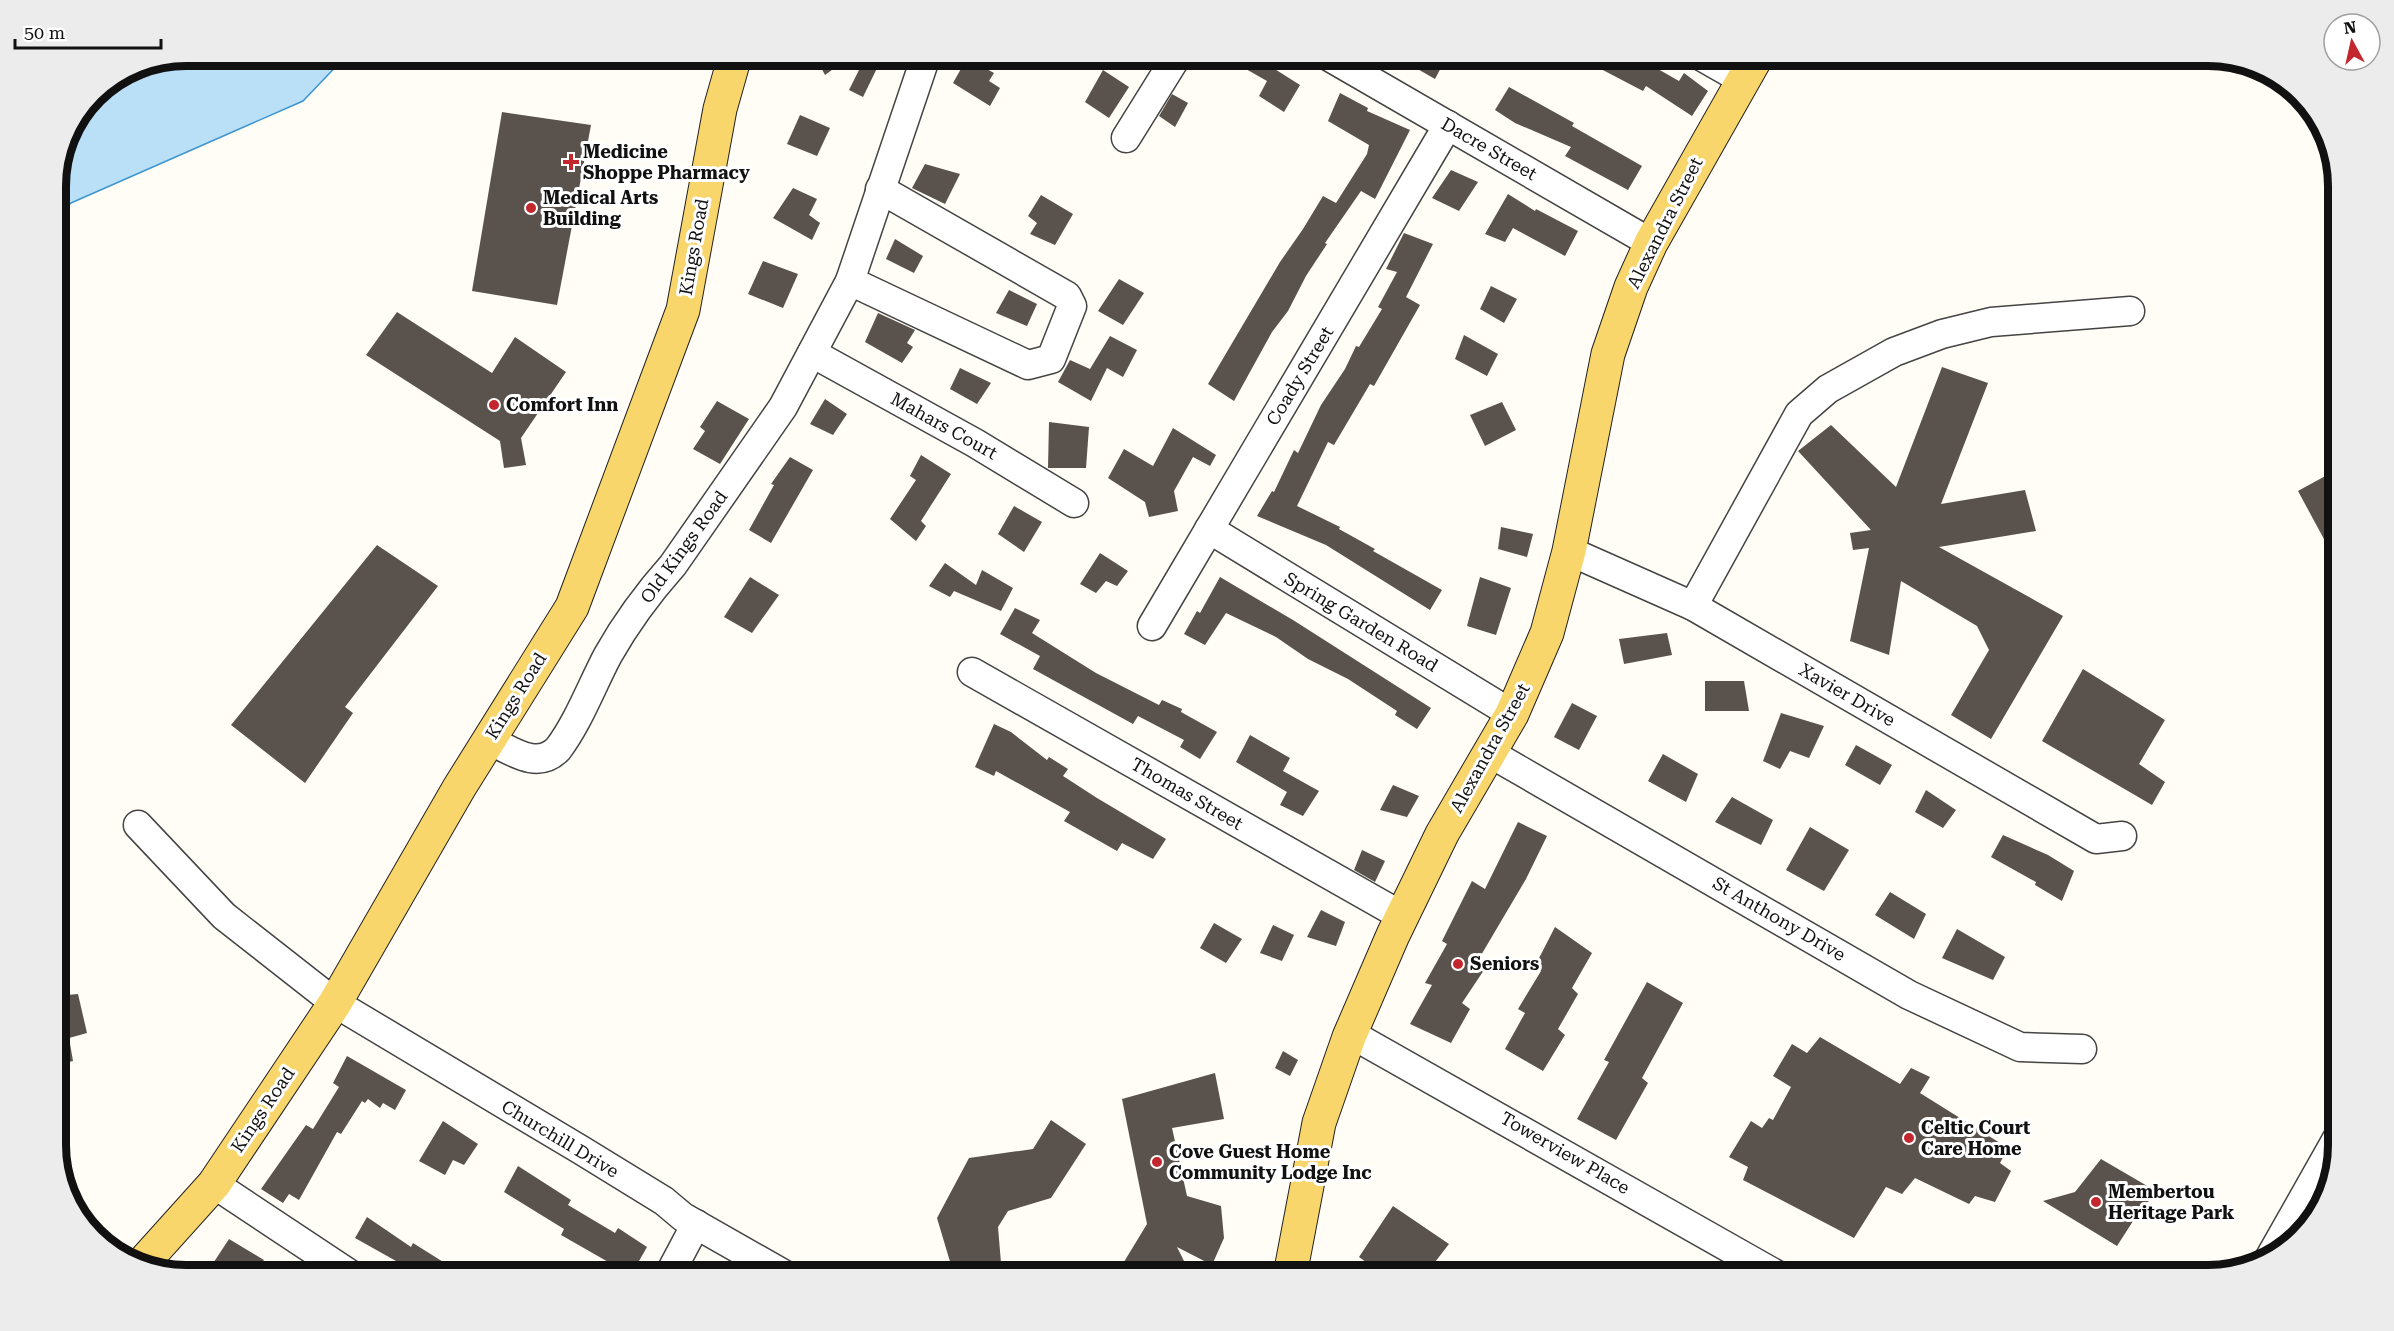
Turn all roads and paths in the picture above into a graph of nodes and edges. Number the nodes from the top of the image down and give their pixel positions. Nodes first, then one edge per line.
1 (732, 66) edge
2 (923, 66) edge
3 (1172, 66) edge
4 (1345, 66) edge
5 (1750, 68) edge
6 (1448, 125) junction
7 (1126, 138) dead end
8 (880, 189) junction
9 (1651, 243) junction
10 (850, 281) junction
11 (2130, 311) dead end
12 (812, 353) junction
13 (1074, 503) dead end
14 (1209, 529) junction
15 (1569, 551) junction
16 (1694, 606) junction
17 (1152, 626) dead end
18 (972, 672) dead end
19 (1512, 714) junction
20 (489, 740) junction
21 (1488, 752) junction
22 (138, 825) dead end
23 (2122, 836) dead end
24 (1402, 916) junction
25 (335, 1003) junction
26 (1351, 1034) junction
27 (2082, 1049) dead end
28 (2327, 1156) edge
29 (214, 1184) junction
30 (696, 1224) junction
31 (2279, 1242) edge
32 (147, 1259) edge
33 (336, 1265) edge
34 (674, 1265) edge
35 (768, 1265) edge
36 (1292, 1265) edge
37 (1759, 1265) edge

1 - 20 main road, Kings Road
2 - 8 street, Old Kings Road
3 - 7 street
4 - 6 street, Dacre Street
5 - 9 main road, Alexandra Street
6 - 9 street, Dacre Street
6 - 14 street, Coady Street
8 - 10 street, Old Kings Road
8 - 10 street
9 - 15 main road, Alexandra Street
10 - 12 street, Old Kings Road
11 - 16 street
12 - 13 street, Mahars Court
12 - 20 street, Old Kings Road
14 - 17 street, Coady Street
14 - 19 street, Spring Garden Road
15 - 16 street, Xavier Drive
15 - 19 main road, Alexandra Street
16 - 23 street, Xavier Drive
18 - 24 street, Thomas Street
19 - 21 main road, Alexandra Street
20 - 25 main road, Kings Road
21 - 24 main road, Alexandra Street
21 - 27 street, St Anthony Drive
22 - 25 street, Churchill Drive
24 - 26 main road, Alexandra Street
25 - 29 main road, Kings Road
25 - 30 street, Churchill Drive
26 - 36 main road, Alexandra Street
26 - 37 street, Towerview Place
28 - 31 street
29 - 32 main road, Kings Road
29 - 33 street
30 - 34 street
30 - 35 street, Churchill Drive

